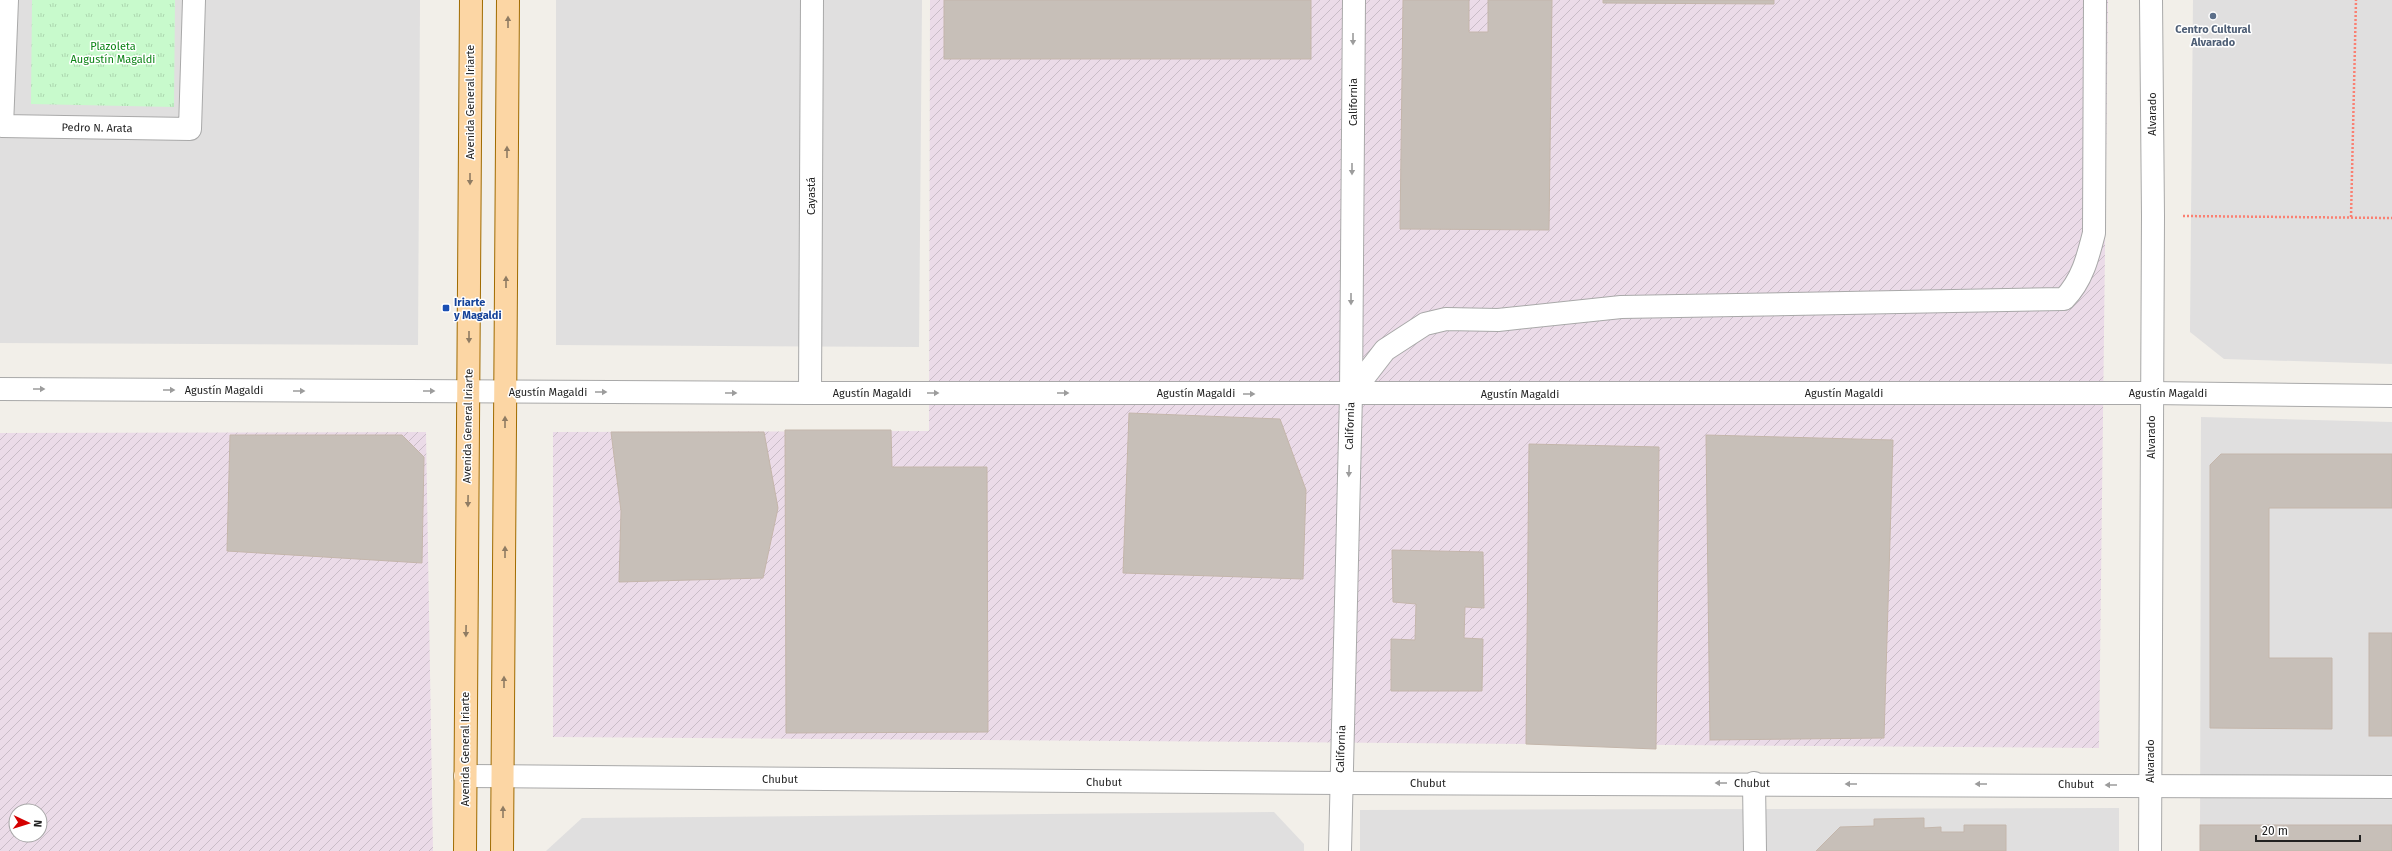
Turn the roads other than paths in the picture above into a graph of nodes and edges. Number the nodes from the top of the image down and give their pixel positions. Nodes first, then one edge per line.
1 (7, 0) edge
2 (194, 0) edge
3 (471, 0) edge
4 (508, 0) edge
5 (812, 0) edge
6 (1354, 0) edge
7 (2095, 0) edge
8 (2151, 0) edge
9 (0, 389) edge
10 (506, 391) junction
11 (469, 392) junction
12 (810, 393) junction
13 (2151, 393) junction
14 (1351, 394) junction
15 (2392, 396) edge
16 (465, 776) junction
17 (503, 777) junction
18 (1340, 783) junction
19 (1754, 783) junction
20 (2150, 785) junction
21 (2392, 787) edge
22 (465, 851) edge
23 (502, 851) edge
24 (1340, 851) edge
25 (1755, 851) edge
26 (2150, 851) edge

1 - 2 street, Pedro N. Arata
3 -> 11 main road, Avenida General Iriarte
10 -> 4 main road
5 - 12 street, Cayastá
6 -> 14 street, California
7 - 14 street
8 - 13 street, Alvarado
9 -> 11 street, Agustín Magaldi
10 - 11 street, Agustín Magaldi
10 -> 12 street, Agustín Magaldi
17 -> 10 main road
11 -> 16 main road, Avenida General Iriarte
12 -> 14 street, Agustín Magaldi
13 - 14 street, Agustín Magaldi
13 - 15 street, Agustín Magaldi
13 - 20 street, Alvarado
14 -> 18 street, California
16 - 17 street, Chubut
16 - 22 main road, Avenida General Iriarte
17 - 18 street, Chubut
23 -> 17 main road
19 -> 18 street, Chubut
18 - 24 street, California
20 -> 19 street, Chubut
19 - 25 street
20 - 21 street, Chubut
20 - 26 street, Alvarado

